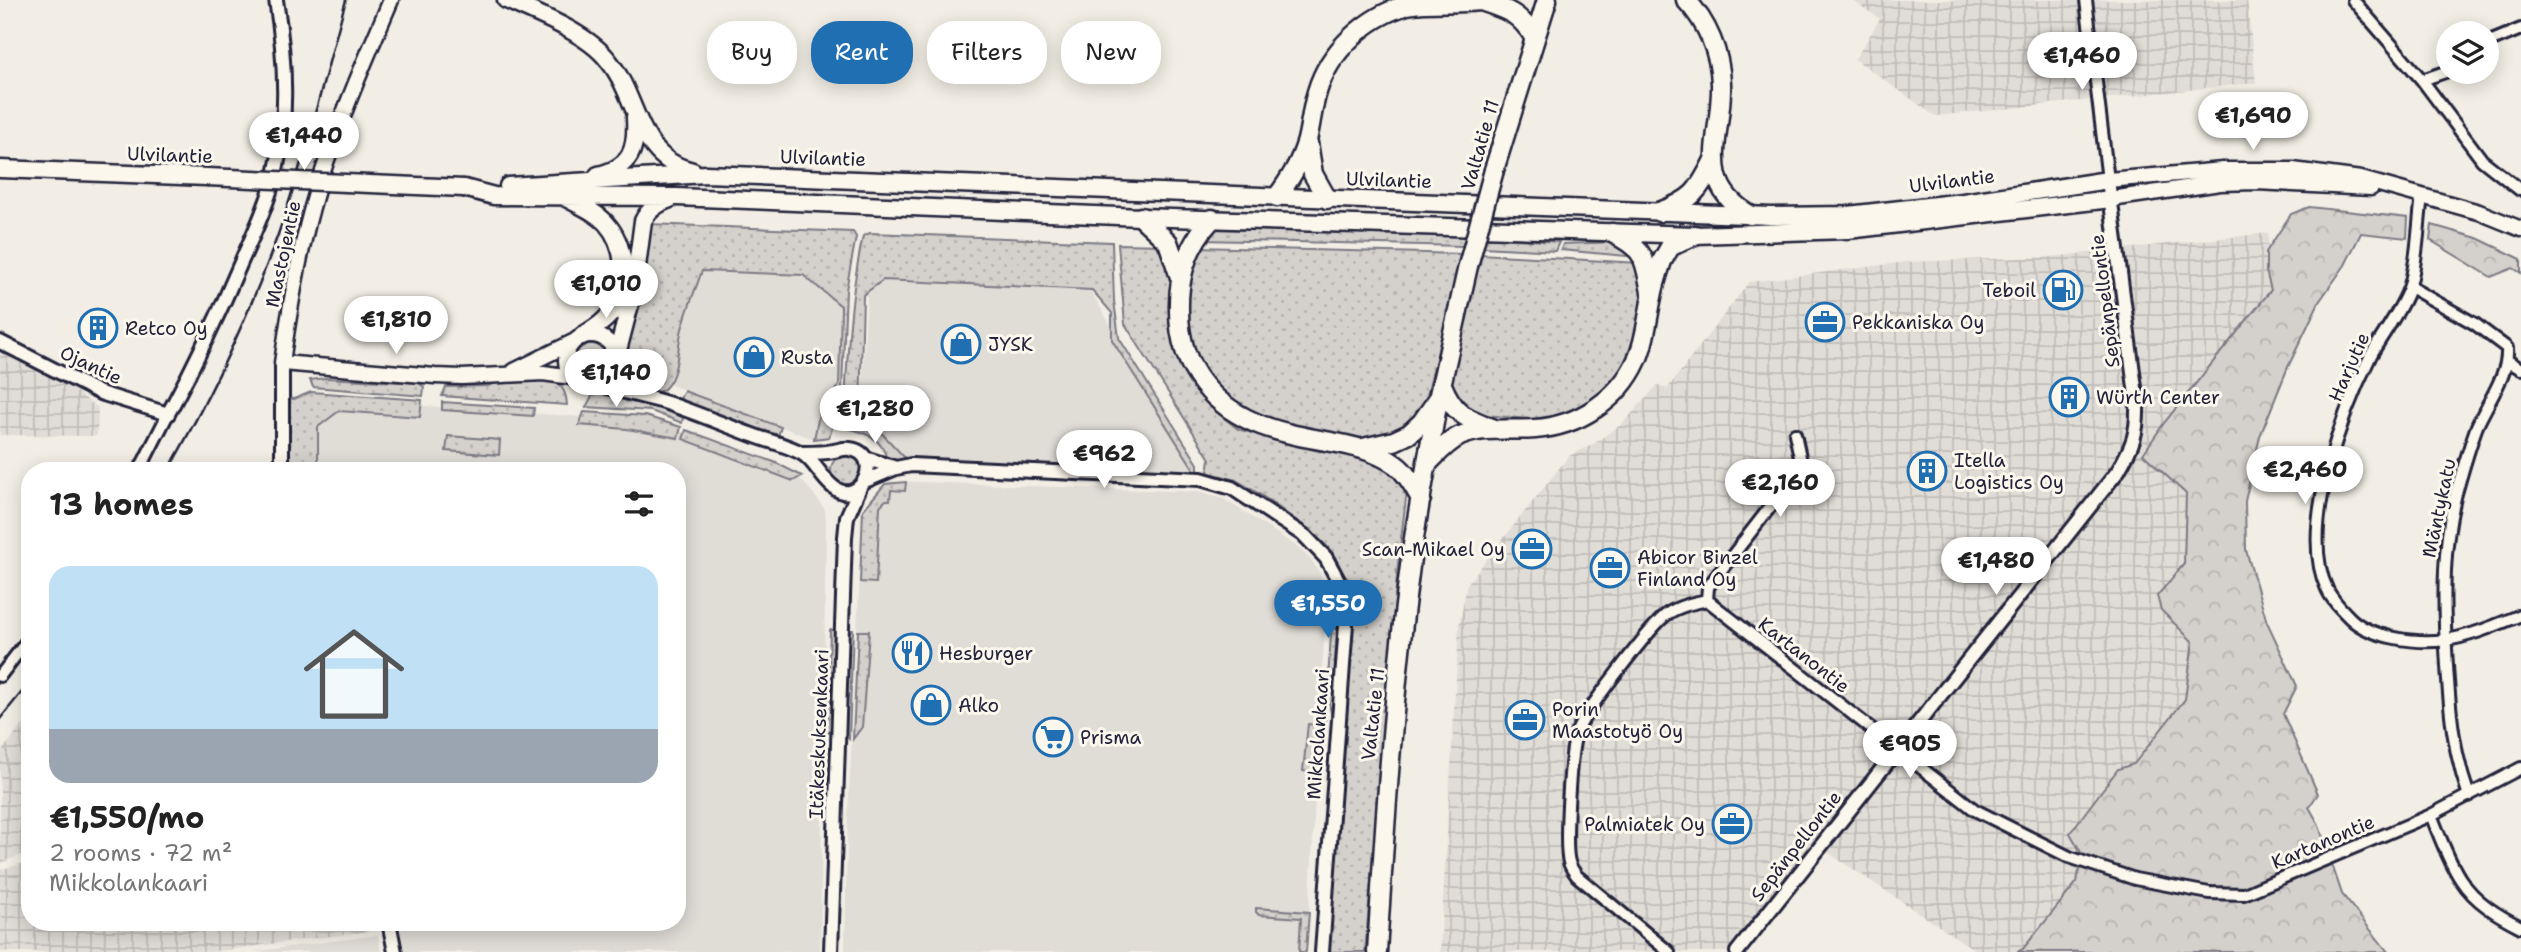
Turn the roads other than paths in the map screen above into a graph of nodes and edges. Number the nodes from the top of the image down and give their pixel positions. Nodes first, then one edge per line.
1 (276, 0) edge
2 (391, 0) edge
3 (506, 0) edge
4 (1547, 0) edge
5 (1686, 0) edge
6 (2086, 0) edge
7 (2353, 0) edge
8 (1484, 1) edge
9 (2521, 29) edge
10 (1534, 37) junction
11 (2499, 38) edge
12 (2436, 75) edge
13 (2422, 80) junction
14 (634, 111) junction
15 (1307, 140) junction
16 (1714, 160) junction
17 (0, 169) edge
18 (706, 174) junction
19 (2108, 180) junction
20 (566, 189) junction
21 (2394, 189) junction
22 (2520, 190) edge
23 (2422, 196) junction
24 (677, 197) junction
25 (1277, 197) junction
26 (1328, 199) junction
27 (2111, 199) junction
28 (1659, 212) junction
29 (1750, 215) junction
30 (1141, 217) junction
31 (1212, 219) junction
32 (2521, 229) edge
33 (1612, 233) junction
34 (1695, 235) junction
35 (1181, 280) junction
36 (2410, 287) junction
37 (1652, 296) junction
38 (578, 339) junction
39 (0, 342) edge
40 (2508, 360) junction
41 (616, 361) junction
42 (282, 363) junction
43 (2521, 369) edge
44 (510, 373) junction
45 (572, 377) junction
46 (600, 384) junction
47 (1440, 392) junction
48 (643, 396) junction
49 (168, 414) junction
50 (1495, 429) junction
51 (1795, 434) dead end
52 (1363, 448) junction
53 (835, 451) junction
54 (802, 453) junction
55 (865, 458) junction
56 (144, 462) edge
57 (282, 462) edge
58 (1427, 464) junction
59 (896, 468) junction
60 (863, 484) junction
61 (830, 485) junction
62 (1421, 499) junction
63 (847, 517) junction
64 (1707, 600) junction
65 (2521, 615) edge
66 (2445, 640) junction
67 (21, 649) edge
68 (0, 676) edge
69 (1896, 750) junction
70 (2521, 768) edge
71 (2469, 796) junction
72 (2431, 815) junction
73 (2521, 928) edge
74 (391, 931) edge
75 (395, 952) edge
76 (831, 952) edge
77 (1322, 952) edge
78 (1377, 952) edge
79 (1669, 952) edge
80 (1737, 952) edge

1 - 49 street
2 - 42 main road, Mastojentie
3 - 14 main road
4 - 10 highway, Valtatie 11
5 - 16 highway
6 - 19 street
7 - 13 street
8 - 10 highway
8 - 15 highway
9 - 11 street
10 - 47 highway, Valtatie 11, bridge
12 - 13 street
13 - 22 street
14 - 18 main road
14 - 20 main road
15 - 25 highway
15 - 26 highway
16 - 28 highway
16 - 29 highway
17 - 20 main road, Ulvilantie, bridge
18 - 20 main road, Ulvilantie
18 - 25 main road, Ulvilantie
19 - 21 main road, Ulvilantie
19 - 27 street, Sepänpellontie
19 - 29 main road, Ulvilantie
20 - 24 main road, Ulvilantie
20 - 38 main road
21 - 23 main road, Ulvilantie
21 - 27 main road, Ulvilantie
23 - 32 main road, Ulvilantie
23 - 36 street, Harjutie
24 - 30 main road, Ulvilantie
24 - 41 main road
25 - 26 main road, Ulvilantie
26 - 28 main road, Ulvilantie
27 - 34 main road, Ulvilantie
27 - 69 street, Sepänpellontie
28 - 29 main road, Ulvilantie
30 - 31 main road, Ulvilantie
30 - 35 highway
31 - 33 main road, Ulvilantie
31 - 35 highway
33 - 34 main road, Ulvilantie
33 - 37 highway
34 - 37 highway
35 - 52 highway
36 - 40 street
36 - 66 street, Harjutie
37 - 50 highway
38 - 41 main road
38 - 44 main road
38 - 45 main road
39 - 49 street, Ojantie
40 - 43 street
40 - 66 street, Mäntykatu
41 - 46 main road
41 - 48 street, Itäkeskuksenkaari
42 - 44 main road
42 - 57 street
44 - 45 main road
45 - 46 main road
46 - 48 street, Itäkeskuksenkaari
47 - 50 highway
47 - 52 highway
47 - 58 highway, Valtatie 11
48 - 54 street, Itäkeskuksenkaari
49 - 56 street
50 - 58 highway
51 - 64 street
52 - 62 highway
53 - 54 street, Itäkeskuksenkaari
53 - 55 street
53 - 61 street
54 - 61 street, Itäkeskuksenkaari
55 - 59 street, Mikkolankaari
55 - 60 street
58 - 62 highway, Valtatie 11
59 - 60 street, Mikkolankaari
59 - 77 street, Mikkolankaari
60 - 61 street
60 - 63 street, Itäkeskuksenkaari
61 - 63 street, Itäkeskuksenkaari
62 - 78 highway, Valtatie 11
63 - 76 street, Itäkeskuksenkaari
64 - 69 street, Kartanontie
64 - 79 street
65 - 66 street, Harjutie
66 - 71 street, Mäntykatu
67 - 68 street
69 - 72 street, Kartanontie
69 - 80 street, Sepänpellontie
70 - 71 street, Kartanontie
71 - 72 street, Kartanontie
72 - 73 street
74 - 75 street

